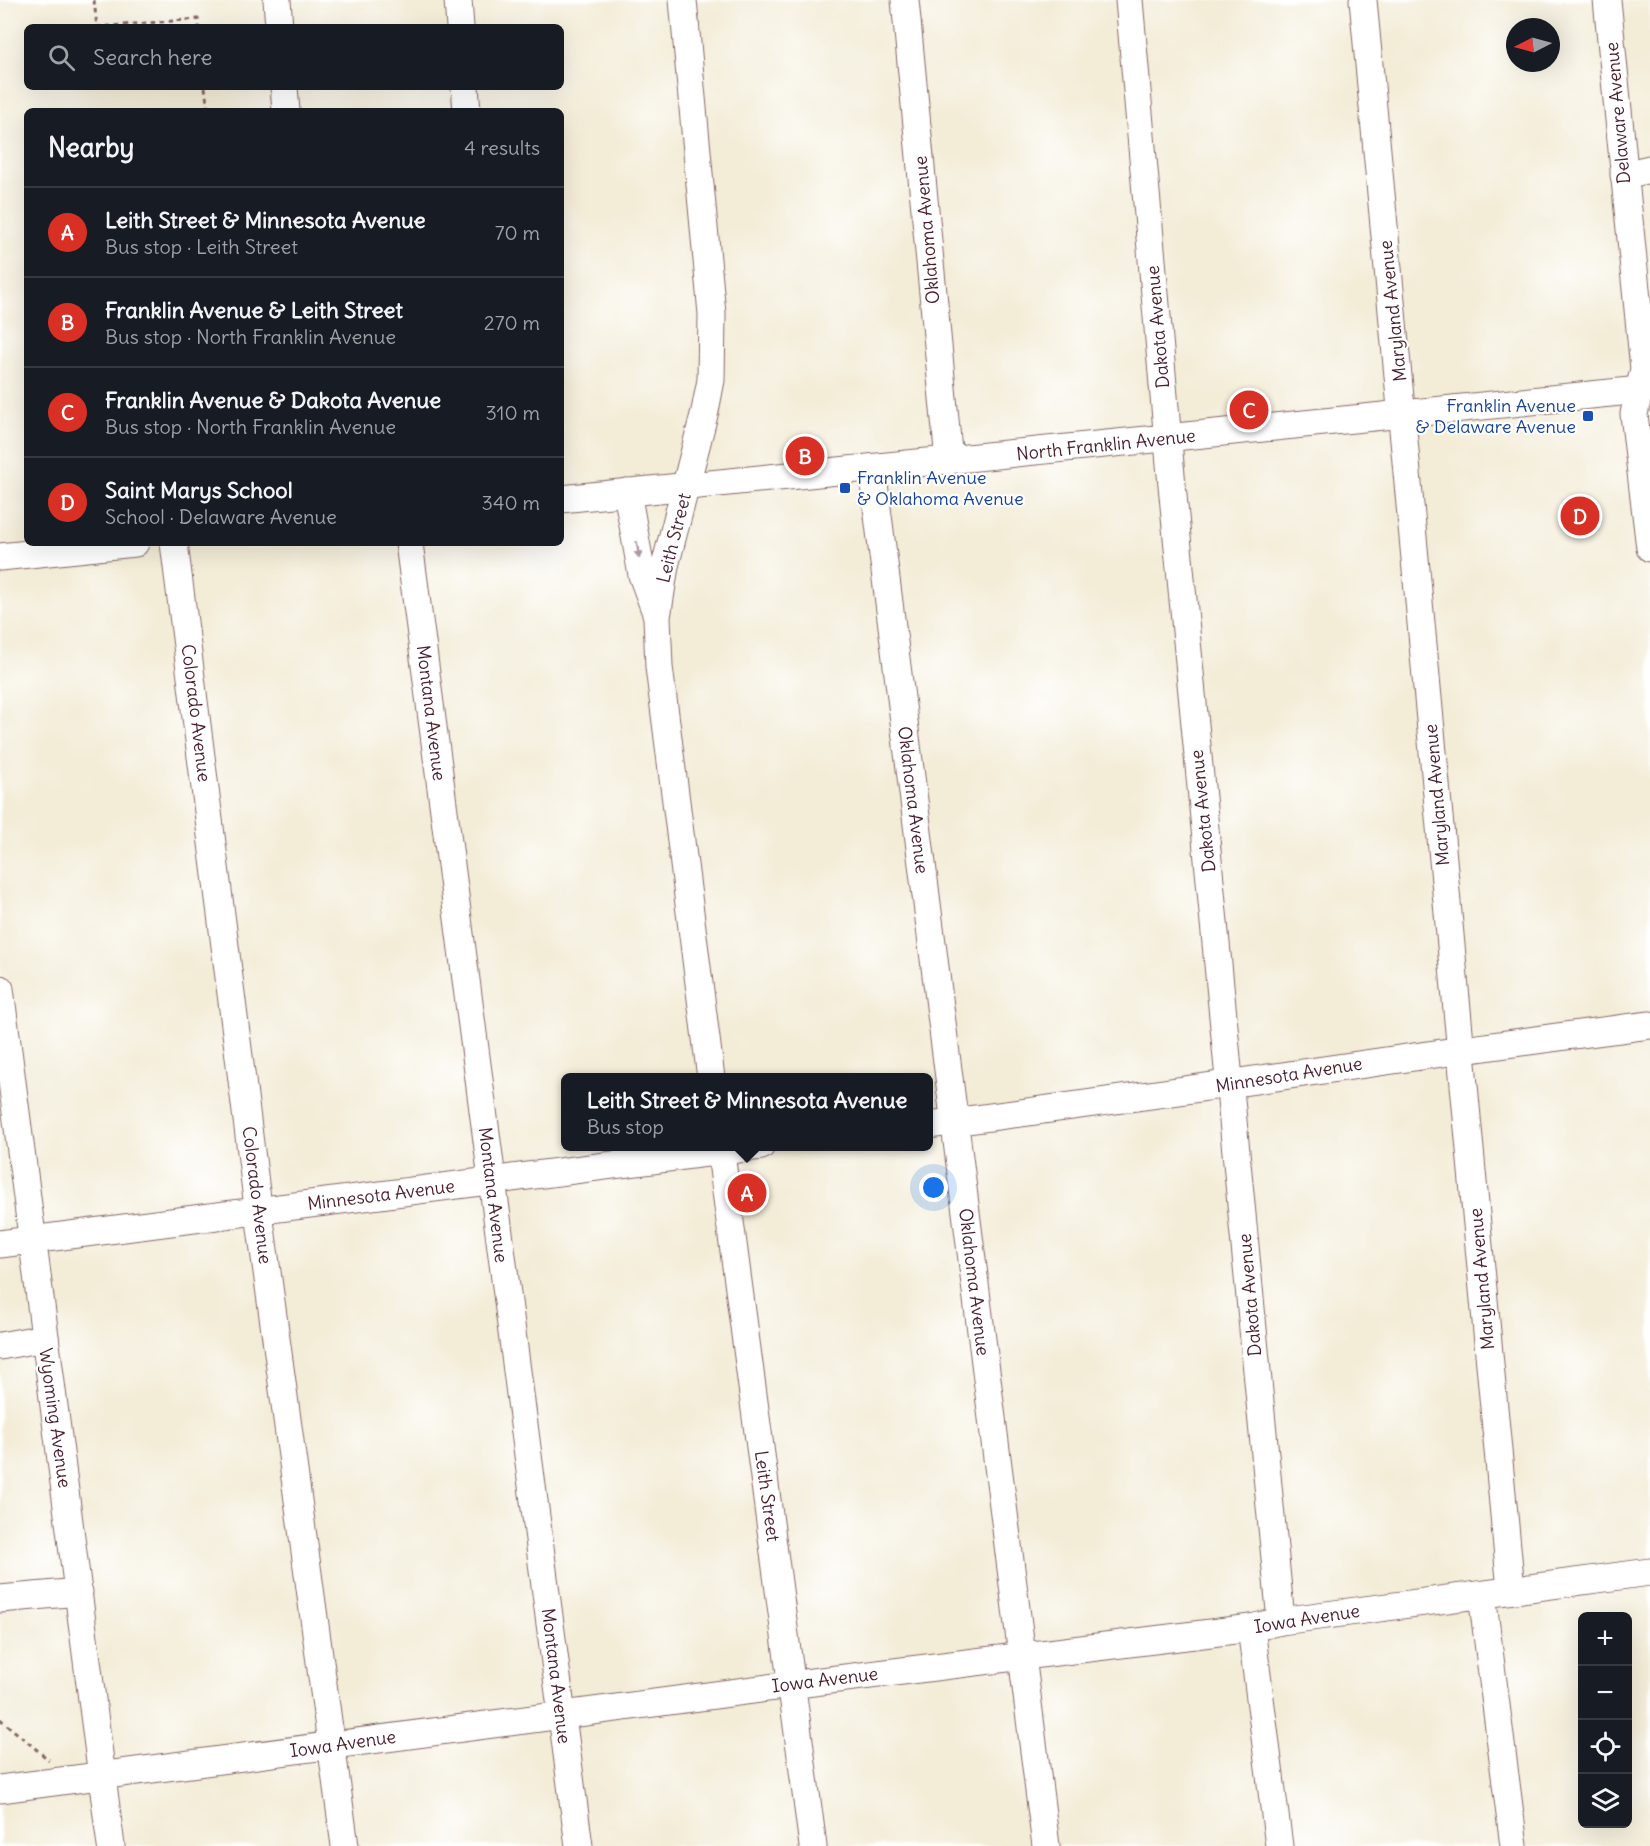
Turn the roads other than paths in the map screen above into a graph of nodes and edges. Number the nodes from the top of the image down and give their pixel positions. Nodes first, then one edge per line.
1 (277, 0) edge
2 (458, 0) edge
3 (683, 0) edge
4 (905, 0) edge
5 (1130, 0) edge
6 (1363, 0) edge
7 (1607, 0) edge
8 (279, 24) edge
9 (460, 24) edge
10 (284, 90) edge
11 (465, 90) edge
12 (286, 108) edge
13 (467, 108) edge
14 (1650, 169) edge
15 (1624, 176) junction
16 (1644, 389) edge
17 (1403, 414) junction
18 (1167, 439) junction
19 (949, 460) junction
20 (872, 468) junction
21 (686, 488) junction
22 (627, 492) junction
23 (564, 499) edge
24 (106, 546) edge
25 (174, 546) edge
26 (409, 546) edge
27 (1650, 548) edge
28 (0, 557) edge
29 (657, 617) junction
30 (0, 989) edge
31 (1650, 1024) edge
32 (1461, 1048) junction
33 (710, 1073) edge
34 (1230, 1084) junction
35 (941, 1124) edge
36 (706, 1151) edge
37 (720, 1151) edge
38 (492, 1181) junction
39 (259, 1210) junction
40 (33, 1239) junction
41 (0, 1244) edge
42 (45, 1338) junction
43 (0, 1346) edge
44 (1650, 1572) edge
45 (1511, 1590) junction
46 (79, 1592) junction
47 (1482, 1594) junction
48 (0, 1599) edge
49 (1281, 1621) junction
50 (1251, 1628) junction
51 (1020, 1656) junction
52 (792, 1684) junction
53 (561, 1715) junction
54 (332, 1746) junction
55 (102, 1775) junction
56 (0, 1789) edge
57 (111, 1846) edge
58 (345, 1846) edge
59 (579, 1846) edge
60 (813, 1846) edge
61 (1046, 1846) edge
62 (1279, 1846) edge
63 (1514, 1846) edge

1 - 8 street
2 - 9 street
3 - 21 street, Leith Street
4 - 19 street, Oklahoma Avenue
5 - 18 street, Dakota Avenue
6 - 17 street, Maryland Avenue
7 - 15 street, Delaware Avenue
10 - 12 street
11 - 13 street
14 - 15 street
15 - 16 street, Delaware Avenue
16 - 17 street, North Franklin Avenue
16 - 27 street, Delaware Avenue
17 - 18 street, North Franklin Avenue
17 - 32 street, Maryland Avenue
18 - 19 street, North Franklin Avenue
18 - 34 street, Dakota Avenue
19 - 20 street, North Franklin Avenue
20 - 21 street, North Franklin Avenue
20 - 35 street, Oklahoma Avenue
21 - 22 street, North Franklin Avenue
21 - 29 street, Leith Street
22 - 23 street, North Franklin Avenue
22 -> 29 street
24 - 28 street
25 - 39 street, Colorado Avenue
26 - 38 street, Montana Avenue
29 - 33 street, Leith Street
30 - 40 street, Wyoming Avenue
31 - 32 street, Minnesota Avenue
32 - 34 street, Minnesota Avenue
32 - 45 street, Maryland Avenue
34 - 35 street, Minnesota Avenue
34 - 49 street, Dakota Avenue
35 - 51 street, Oklahoma Avenue
36 - 38 street, Minnesota Avenue
37 - 52 street, Leith Street
38 - 39 street, Minnesota Avenue
38 - 53 street, Montana Avenue
39 - 40 street, Minnesota Avenue
39 - 54 street, Colorado Avenue
40 - 41 street, Minnesota Avenue
40 - 42 street, Wyoming Avenue
42 - 43 street
42 - 46 street, Wyoming Avenue
44 - 45 street, Iowa Avenue
45 - 47 street, Iowa Avenue
46 - 48 street
46 - 55 street, Wyoming Avenue
47 - 49 street, Iowa Avenue
47 - 63 street
49 - 50 street, Iowa Avenue
50 - 51 street, Iowa Avenue
50 - 62 street
51 - 52 street, Iowa Avenue
51 - 61 street, Oklahoma Avenue
52 - 53 street, Iowa Avenue
52 - 60 street, Leith Street
53 - 54 street, Iowa Avenue
53 - 59 street, Montana Avenue
54 - 55 street, Iowa Avenue
54 - 58 street, Colorado Avenue
55 - 56 street, Iowa Avenue
55 - 57 street, Wyoming Avenue

